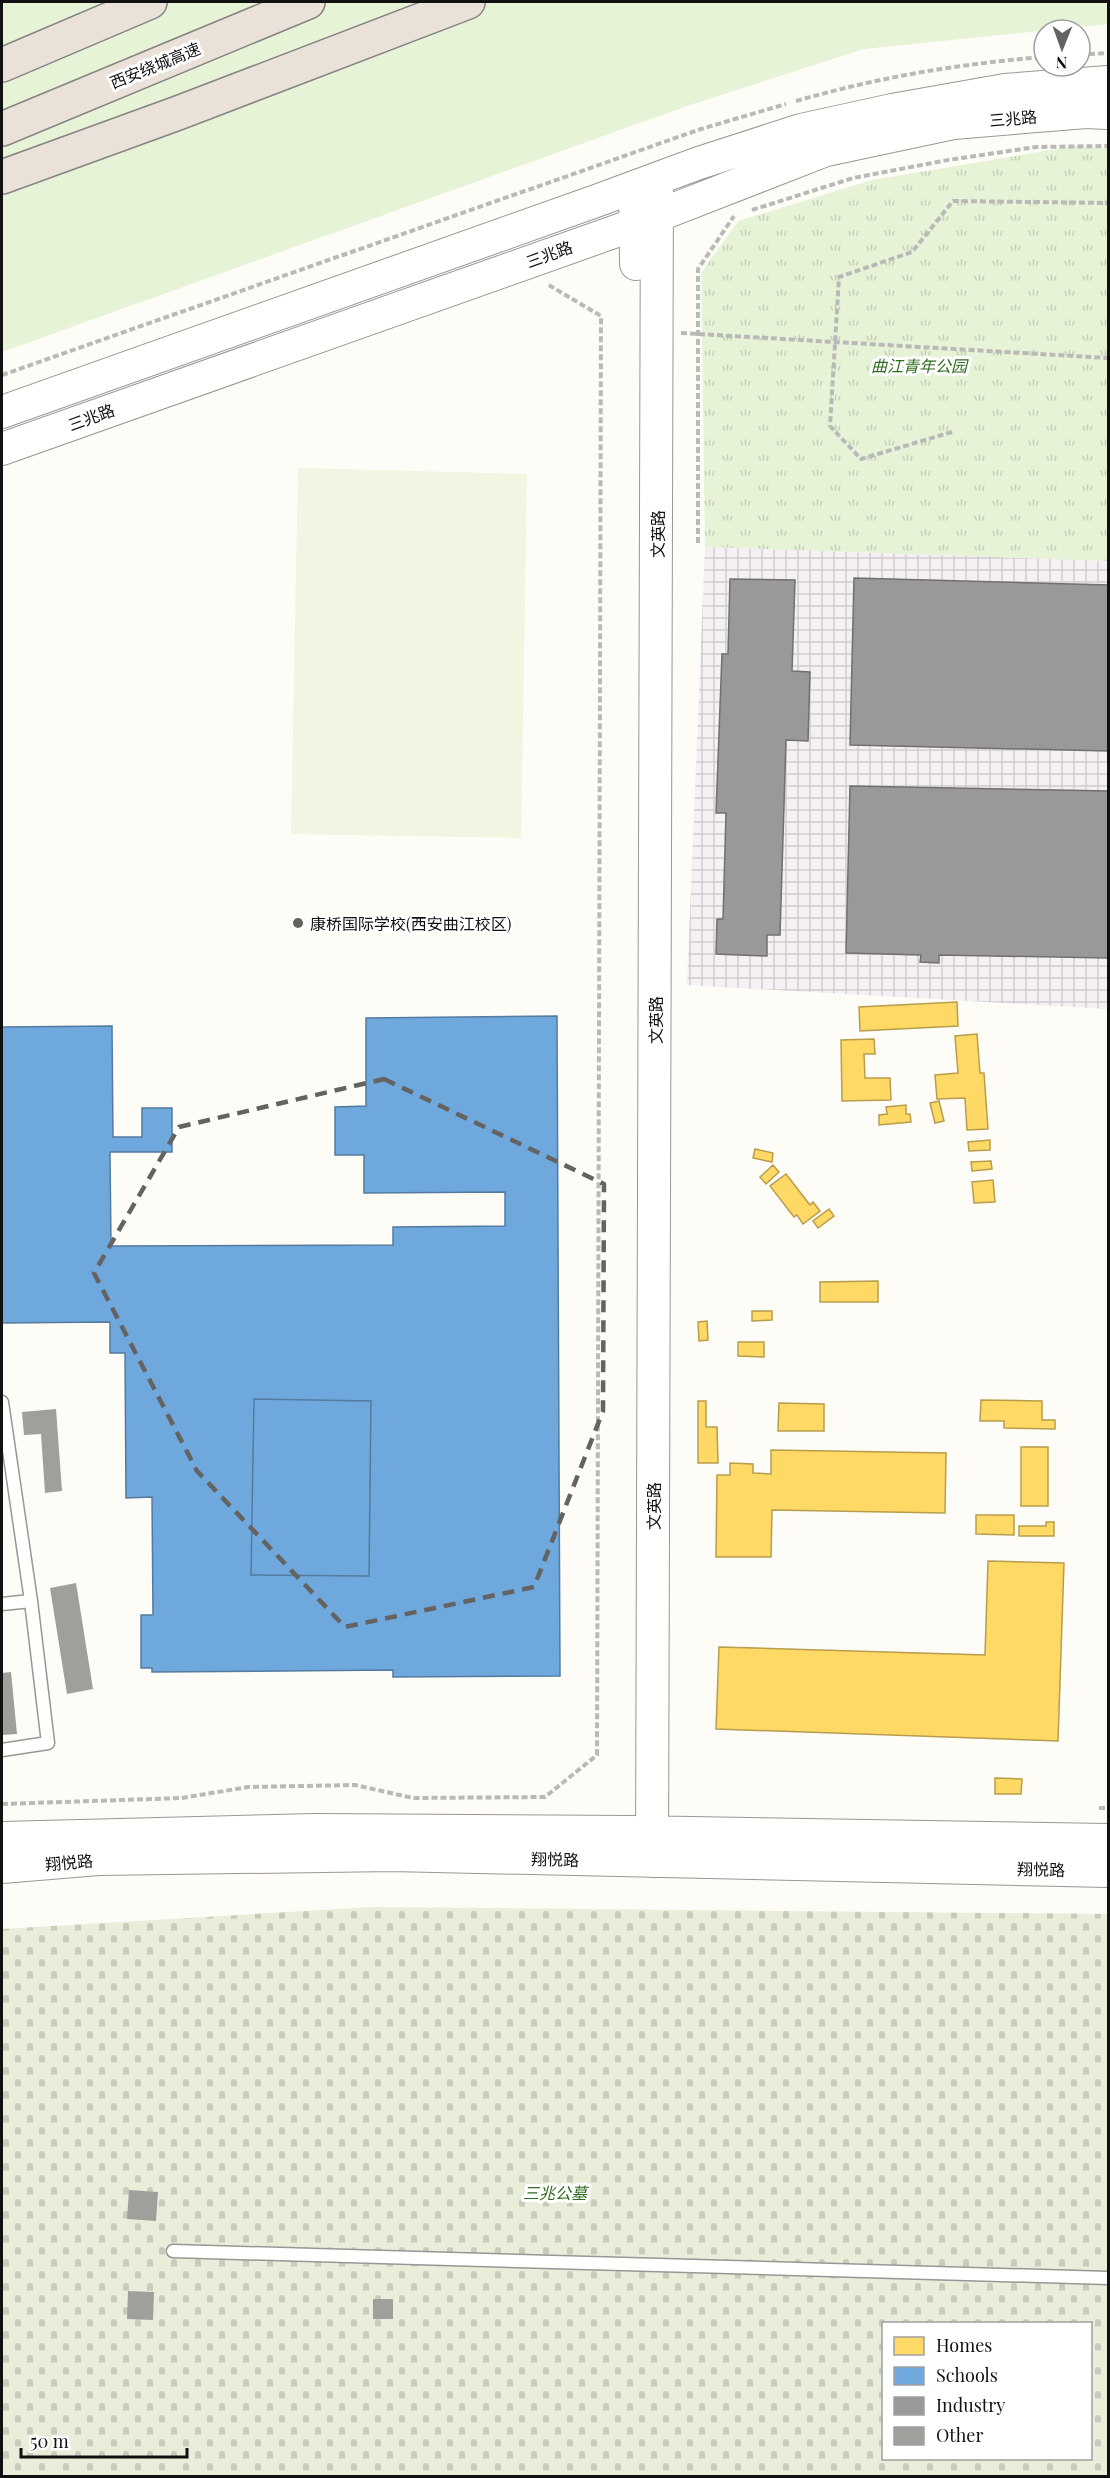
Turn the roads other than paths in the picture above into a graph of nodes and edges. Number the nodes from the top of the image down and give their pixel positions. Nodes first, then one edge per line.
1 (308, 2) edge
2 (467, 2) edge
3 (140, 5) edge
4 (2, 64) edge
5 (1108, 82) edge
6 (1108, 113) edge
7 (2, 129) edge
8 (2, 177) edge
9 (646, 183) junction
10 (647, 219) junction
11 (2, 412) edge
12 (2, 449) edge
13 (2, 1402) edge
14 (31, 1600) junction
15 (2, 1604) edge
16 (2, 1750) edge
17 (2, 1838) edge
18 (1108, 1840) edge
19 (642, 1847) junction
20 (2, 1867) edge
21 (1108, 1871) edge
22 (173, 2251) dead end
23 (1108, 2278) edge

1 - 7 highway, 西安绕城高速
2 - 8 highway
3 - 4 highway
5 - 9 street, 三兆路
6 - 10 street, 三兆路
9 - 10 street, 文英路
9 - 11 street, 三兆路
10 - 12 street, 三兆路
10 - 19 street, 文英路
10 - 19 street, 文英路
13 - 14 lane
14 - 15 lane
14 - 16 lane
17 - 19 street, 翔悦路
18 - 19 street, 翔悦路
19 - 20 street, 翔悦路
19 - 21 street, 翔悦路
22 - 23 lane

